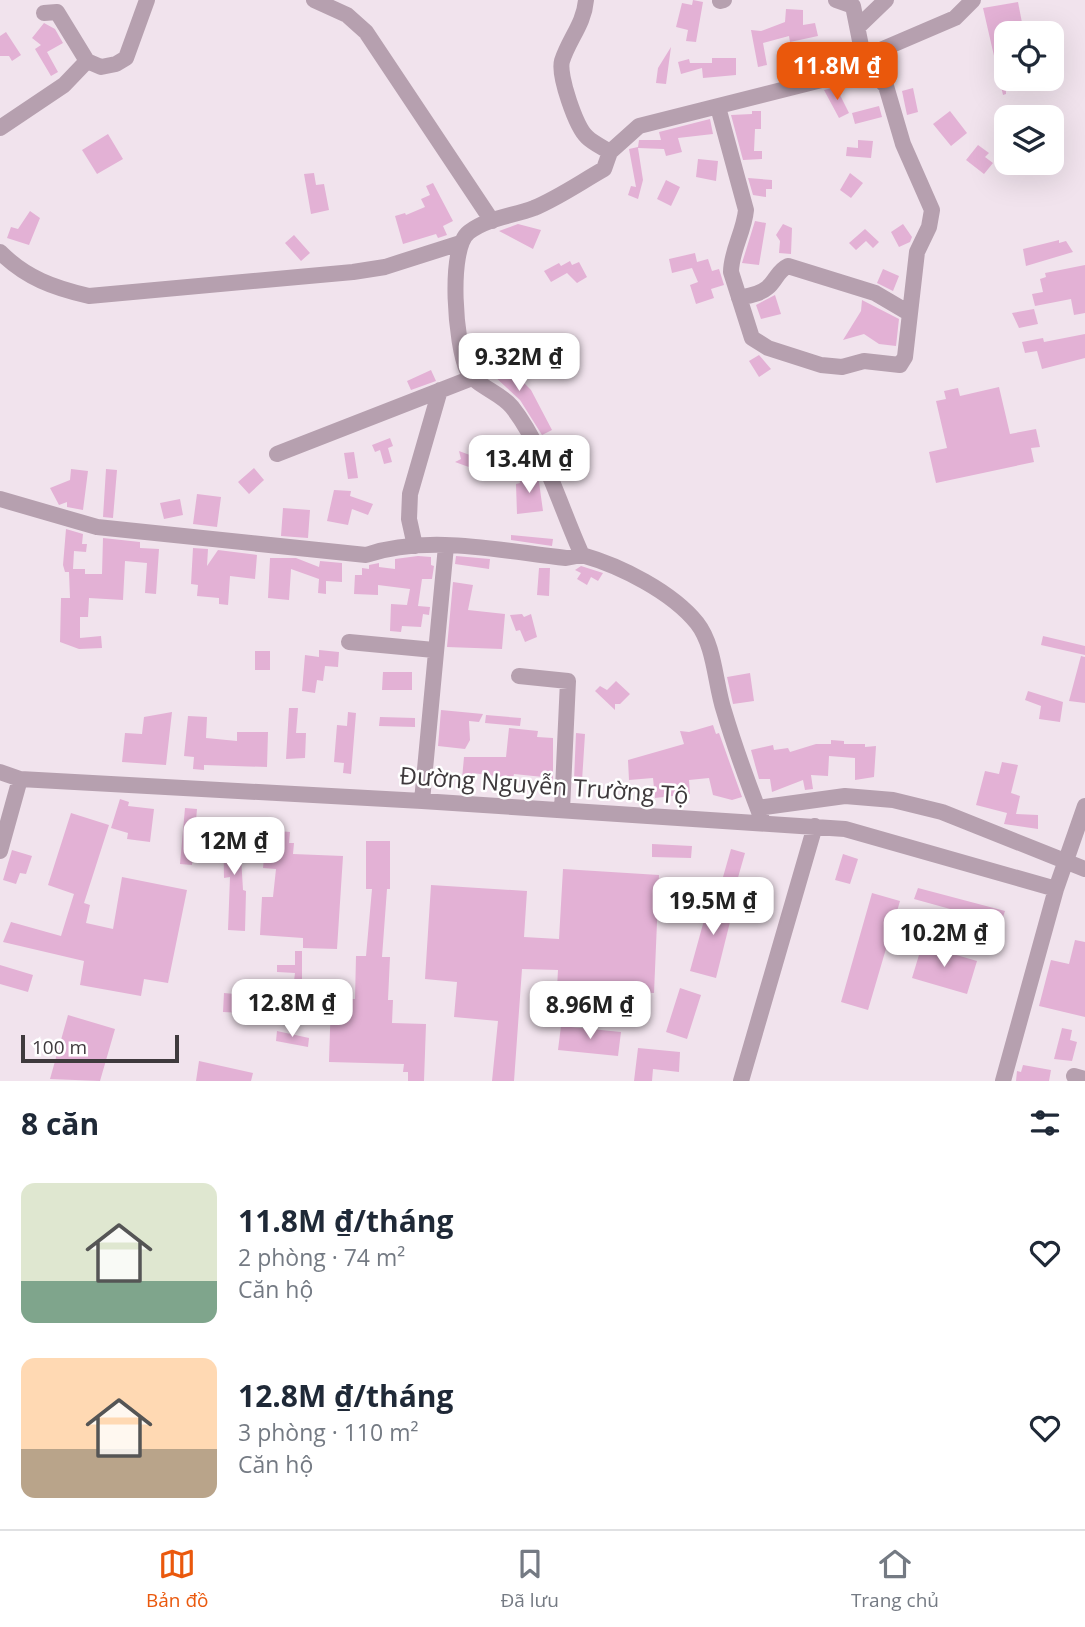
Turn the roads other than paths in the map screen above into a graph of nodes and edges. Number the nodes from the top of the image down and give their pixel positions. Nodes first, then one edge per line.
1 (147, 0) edge
2 (314, 0) edge
3 (586, 0) edge
4 (836, 0) edge
5 (886, 0) edge
6 (974, 0) edge
7 (44, 13) dead end
8 (859, 26) junction
9 (88, 61) junction
10 (862, 63) junction
11 (718, 107) junction
12 (0, 128) edge
13 (610, 152) junction
14 (492, 221) junction
15 (460, 243) junction
16 (0, 252) edge
17 (738, 298) junction
18 (909, 313) junction
19 (472, 378) junction
20 (440, 390) junction
21 (277, 454) dead end
22 (0, 499) edge
23 (415, 546) junction
24 (446, 546) junction
25 (582, 555) junction
26 (349, 642) dead end
27 (434, 650) junction
28 (519, 676) dead end
29 (0, 772) edge
30 (20, 779) junction
31 (422, 801) junction
32 (1085, 806) edge
33 (562, 810) junction
34 (760, 815) junction
35 (815, 826) junction
36 (0, 851) edge
37 (1067, 861) junction
38 (1085, 869) edge
39 (1056, 888) junction
40 (741, 1081) edge
41 (1003, 1081) edge

1 - 9 street
2 - 14 street
3 - 13 street
4 - 8 street
5 - 8 street
6 - 10 street
7 - 9 street
8 - 10 street
9 - 12 street
10 - 11 street
10 - 18 street
11 - 13 street
11 - 17 street
13 - 14 street
14 - 15 street
15 - 16 street
15 - 19 street
17 - 18 street
17 - 18 street
19 - 20 street
19 - 25 street
20 - 21 street
20 - 23 street
22 - 23 street
23 - 24 street
24 - 25 street
24 - 27 street
25 - 34 street
26 - 27 street
27 - 31 street
28 - 33 street
29 - 30 street, Đường Nguyễn Trường Tộ
30 - 31 street, Đường Nguyễn Trường Tộ
30 - 36 street
31 - 33 street, Đường Nguyễn Trường Tộ
32 - 37 street
33 - 34 street, Đường Nguyễn Trường Tộ
34 - 35 street, Đường Nguyễn Trường Tộ
34 - 37 street
35 - 39 street, Đường Nguyễn Trường Tộ
35 - 40 street
37 - 38 street
37 - 39 street
39 - 41 street

